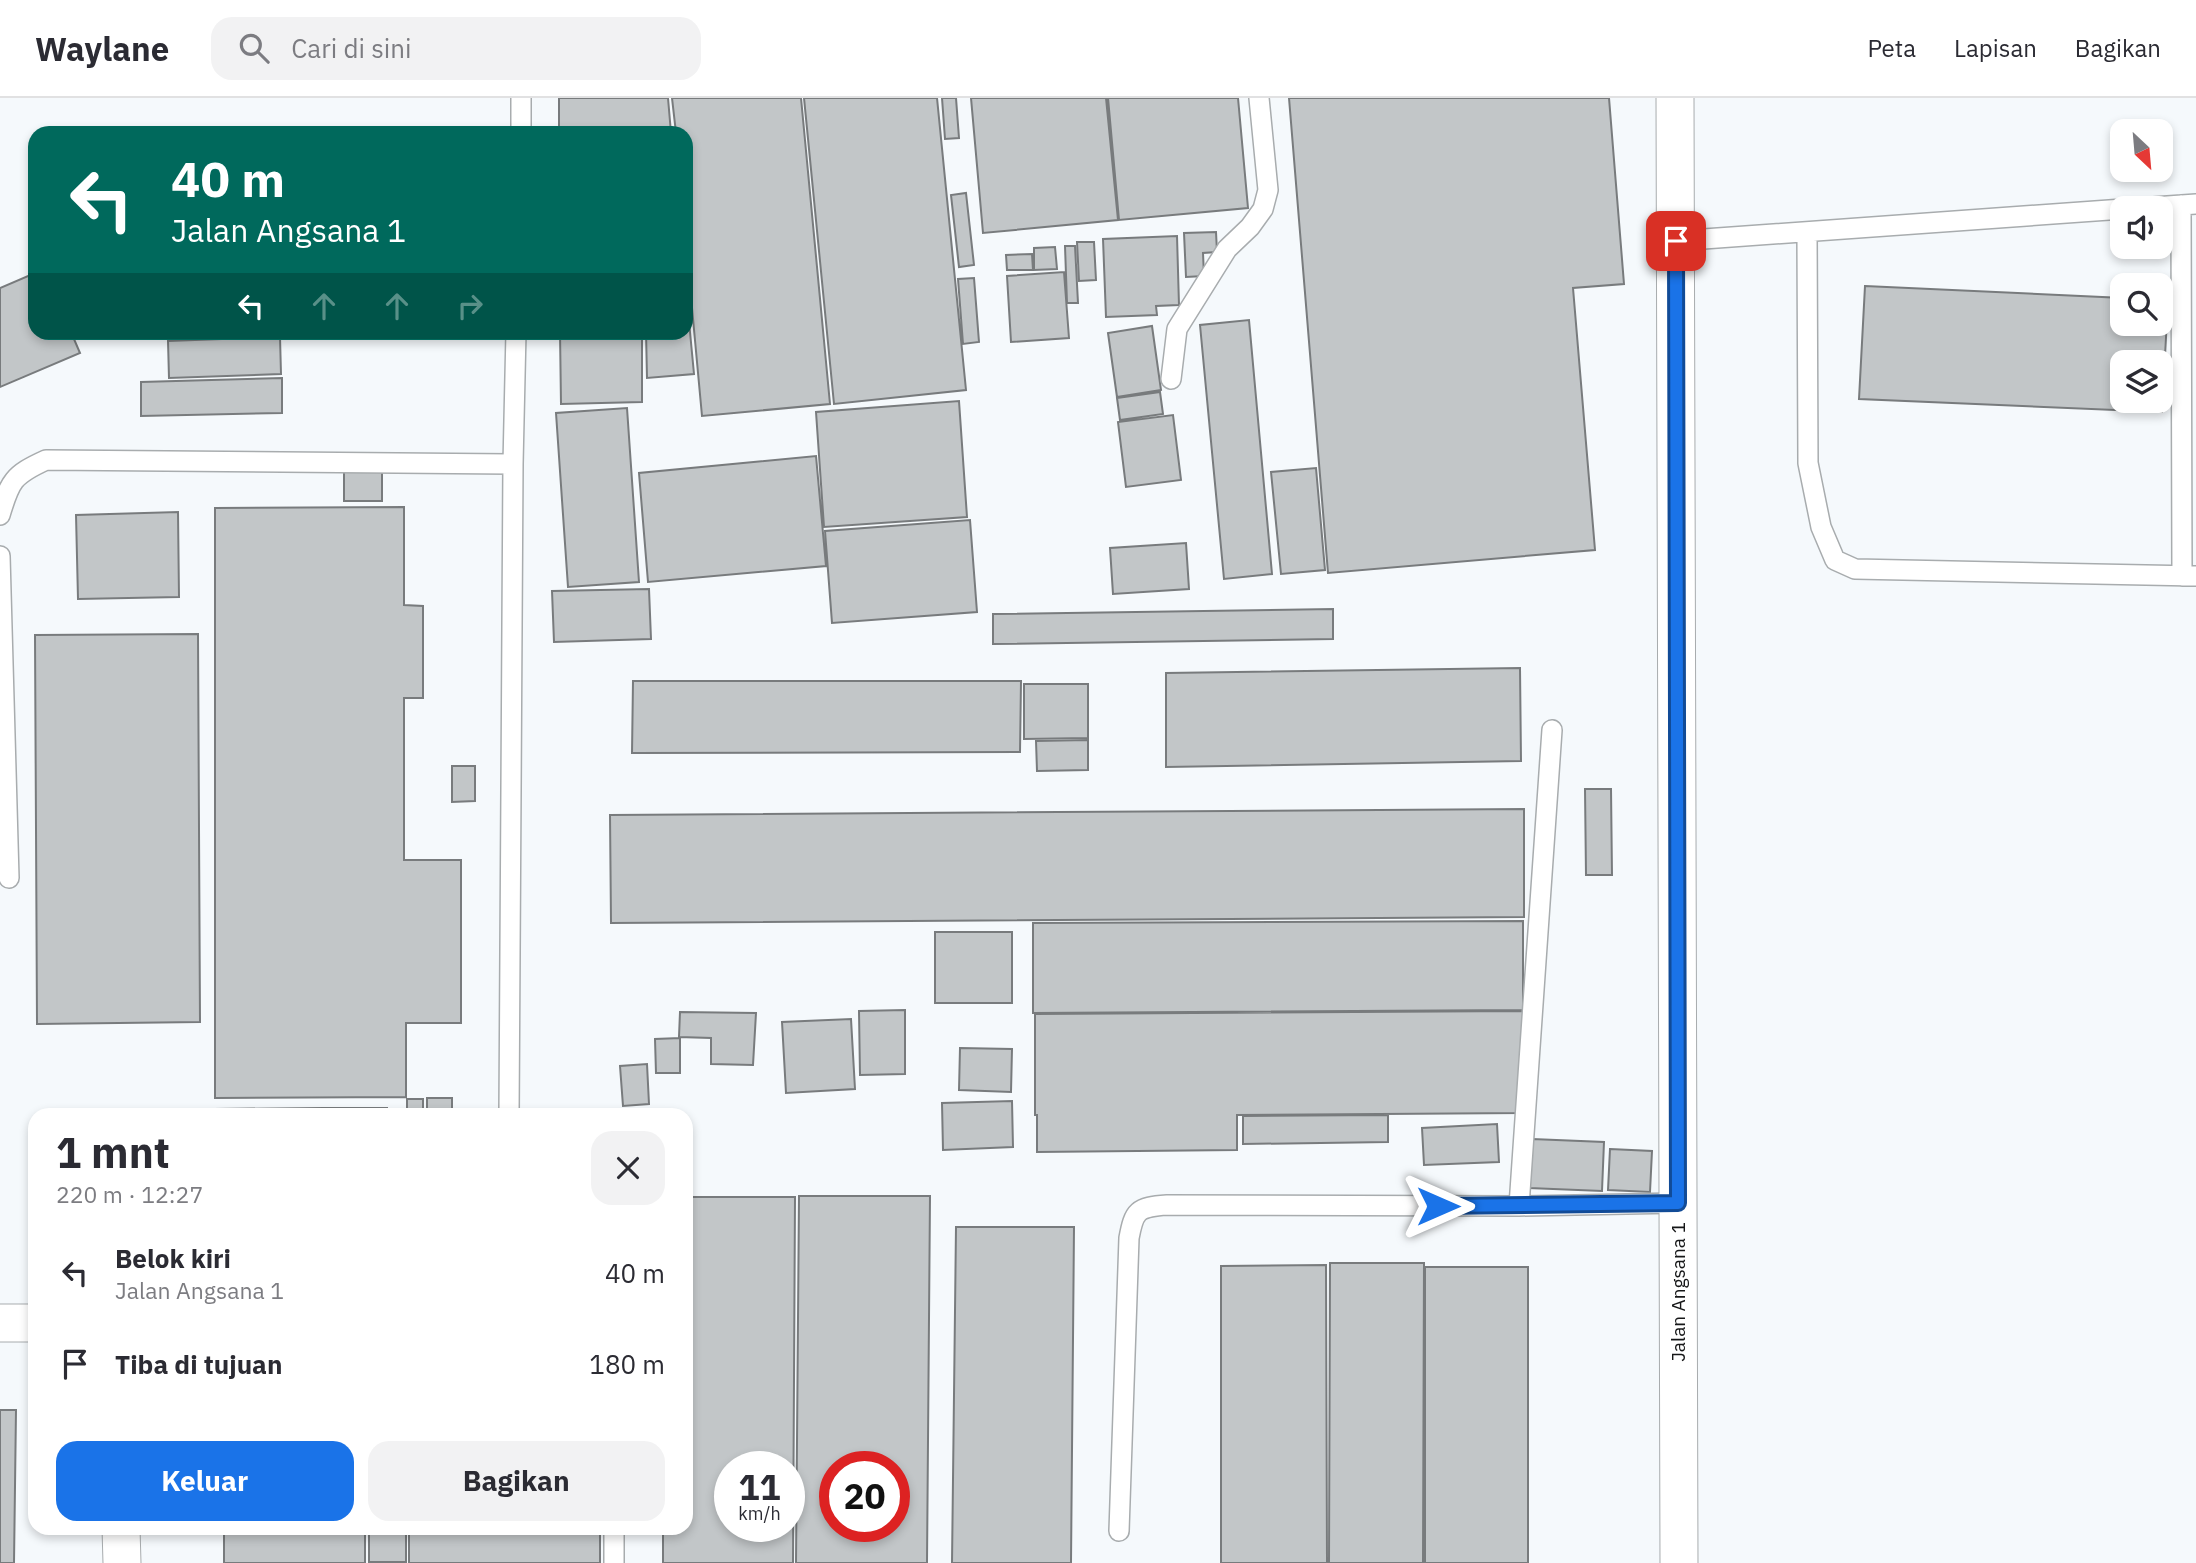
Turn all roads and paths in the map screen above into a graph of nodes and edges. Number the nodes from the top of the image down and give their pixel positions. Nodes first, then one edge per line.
1 (522, 98) edge
2 (1259, 98) edge
3 (1675, 98) edge
4 (521, 126) edge
5 (2189, 205) edge
6 (2110, 210) edge
7 (1807, 232) junction
8 (1676, 241) junction
9 (516, 340) edge
10 (1171, 379) dead end
11 (513, 464) junction
12 (0, 515) edge
13 (0, 556) edge
14 (2189, 576) edge
15 (1552, 730) dead end
16 (9, 878) dead end
17 (509, 1108) edge
18 (1678, 1203) junction
19 (1519, 1206) junction
20 (0, 1323) edge
21 (28, 1323) edge
22 (1119, 1531) dead end
23 (121, 1535) edge
24 (614, 1535) edge
25 (122, 1563) edge
26 (614, 1563) edge
27 (1679, 1563) edge

1 - 4 lane
2 - 10 lane
3 - 8 street, Jalan Angsana 1
5 - 14 lane
6 - 7 lane
7 - 8 lane
7 - 14 lane
8 - 18 street, Jalan Angsana 1
9 - 11 lane
11 - 12 lane
11 - 17 lane
13 - 16 lane
15 - 19 lane
18 - 19 lane
18 - 27 street, Jalan Angsana 1
19 - 22 lane
20 - 21 street
23 - 25 street
24 - 26 lane

